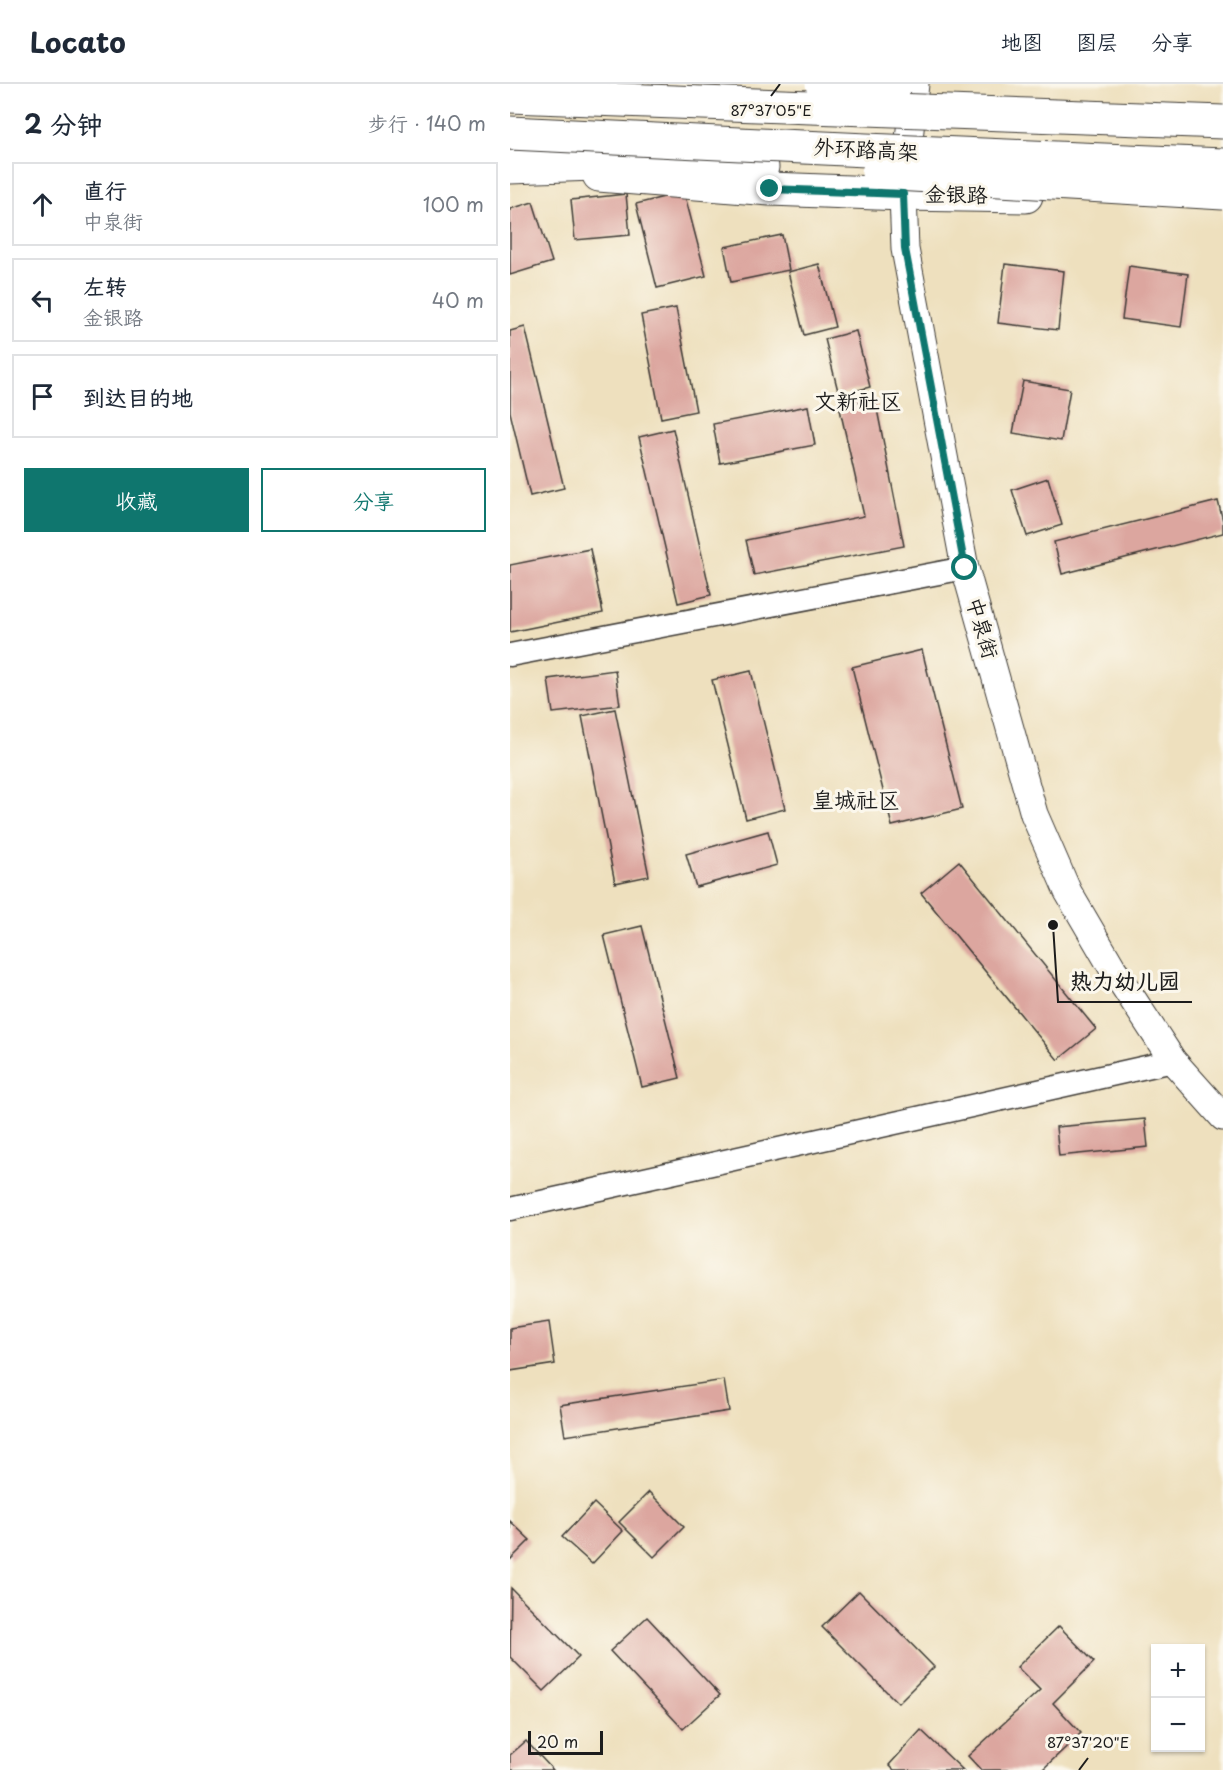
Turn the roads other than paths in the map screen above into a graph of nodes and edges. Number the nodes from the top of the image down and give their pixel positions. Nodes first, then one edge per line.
1 (822, 84) edge
2 (915, 84) edge
3 (510, 96) edge
4 (1223, 101) edge
5 (1223, 122) edge
6 (510, 133) edge
7 (1223, 165) edge
8 (510, 167) edge
9 (1223, 193) edge
10 (903, 194) junction
11 (1223, 200) edge
12 (965, 568) junction
13 (510, 655) edge
14 (1173, 1061) junction
15 (1223, 1118) edge
16 (510, 1209) edge

1 - 4 main road, bridge
2 - 10 street, 中泉街
3 - 5 main road, 外环路高架, bridge
6 - 7 main road, 外环路高架, bridge
8 - 9 main road, bridge
8 - 10 main road, 金银路
10 - 11 main road, 金银路
10 - 12 street, 中泉街
12 - 13 street
12 - 14 street, 中泉街
14 - 15 street, 中泉街
14 - 16 street

